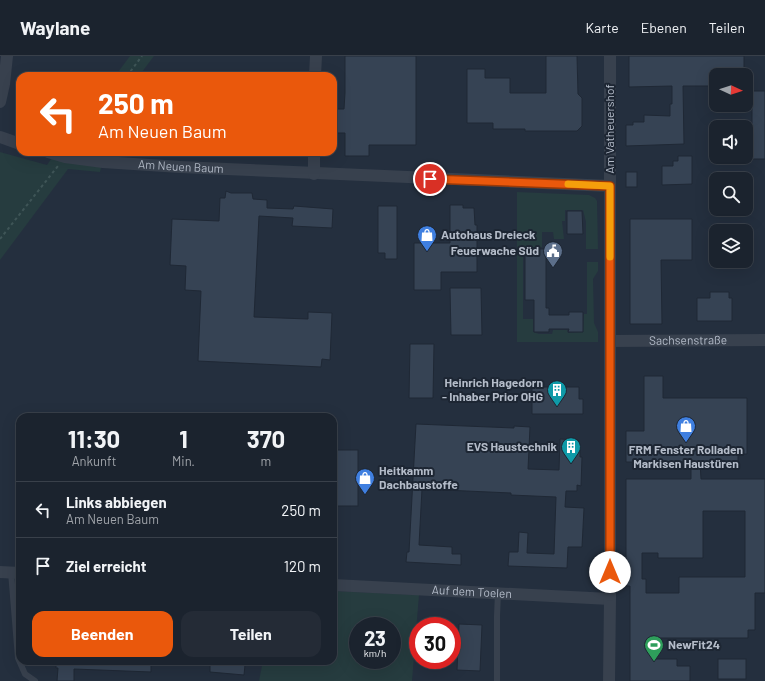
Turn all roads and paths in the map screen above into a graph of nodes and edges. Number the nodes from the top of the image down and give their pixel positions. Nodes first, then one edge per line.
1 (7, 56) edge
2 (142, 56) edge
3 (316, 56) edge
4 (610, 56) edge
5 (130, 72) edge
6 (315, 72) edge
7 (0, 102) edge
8 (0, 137) edge
9 (16, 143) edge
10 (62, 156) edge
11 (314, 156) edge
12 (65, 157) junction
13 (314, 174) junction
14 (610, 186) junction
15 (0, 239) edge
16 (765, 340) edge
17 (610, 341) junction
18 (10, 572) edge
19 (337, 585) edge
20 (498, 593) junction
21 (610, 599) junction
22 (16, 613) edge
23 (21, 665) edge
24 (35, 681) edge
25 (497, 681) edge
26 (609, 681) edge

1 - 7 street
2 - 5 path
3 - 6 street
4 - 14 street, Am Vatheuershof
8 - 9 street
10 - 12 street, Am Neuen Baum
11 - 13 street
12 - 13 street, Am Neuen Baum
12 - 15 path
13 - 14 street, Am Neuen Baum
14 - 17 street, Am Vatheuershof
16 - 17 street, Sachsenstraße
17 - 21 street, Am Vatheuershof
18 - 22 lane
19 - 20 street, Auf dem Toelen
20 - 21 street, Auf dem Toelen
20 - 25 lane
21 - 26 street, Am Vatheuershof
23 - 24 lane

